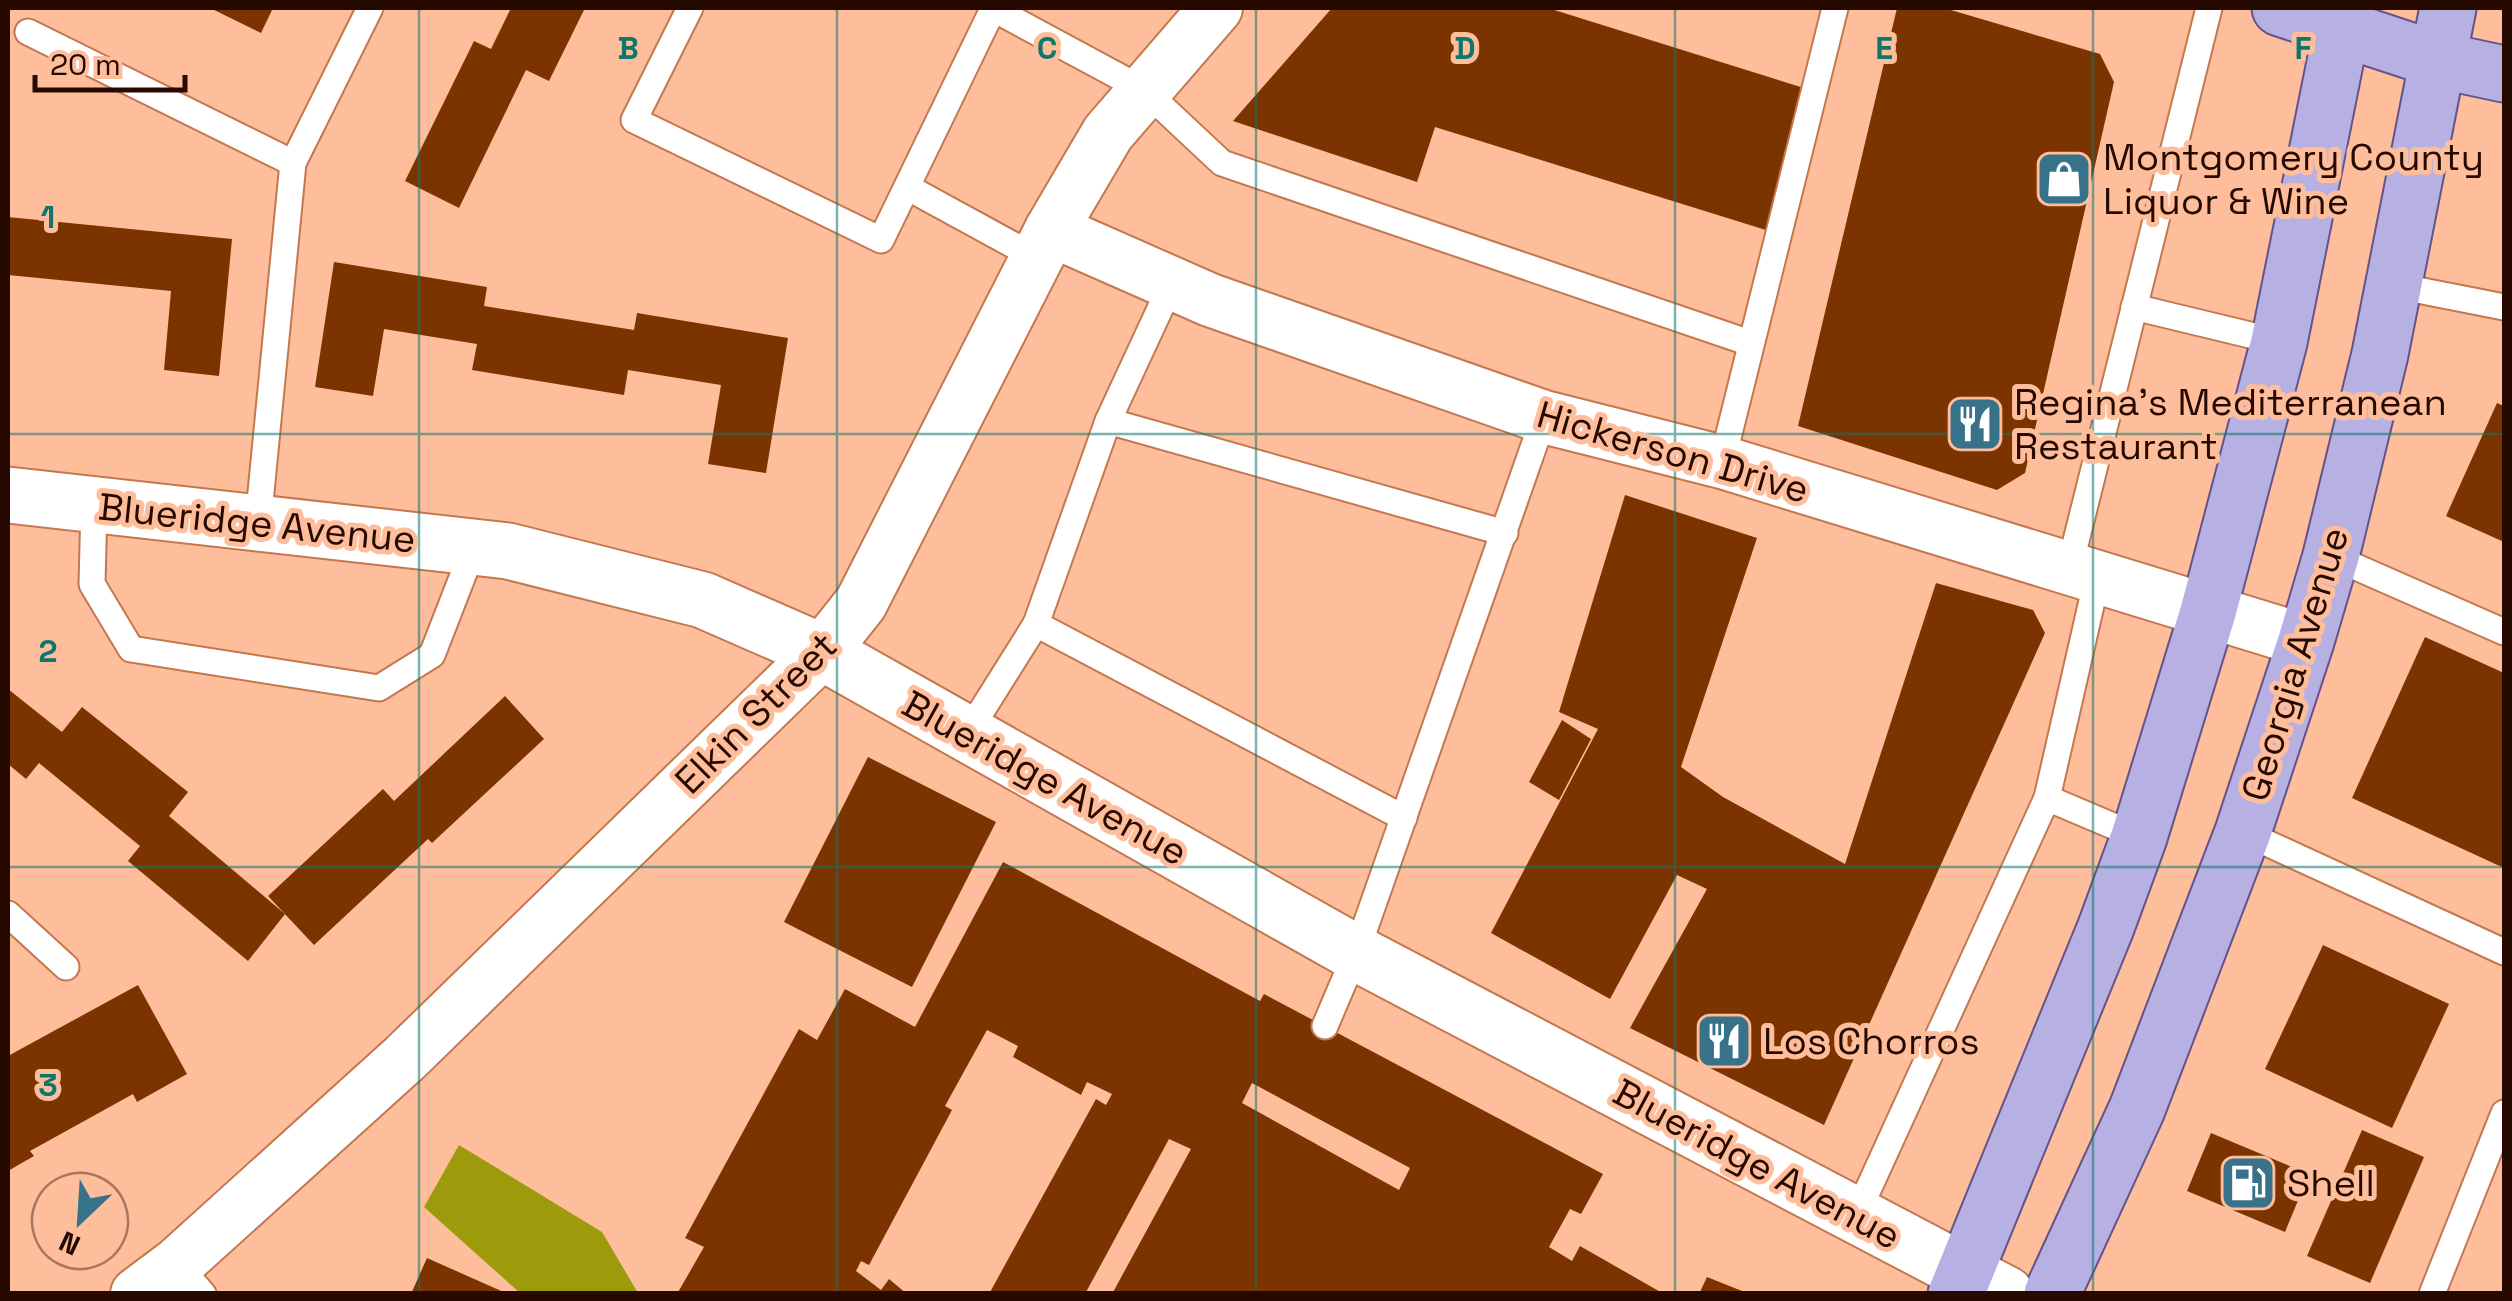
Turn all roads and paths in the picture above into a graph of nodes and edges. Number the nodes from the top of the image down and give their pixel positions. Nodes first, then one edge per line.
1 (370, 8) edge
2 (690, 8) edge
3 (992, 8) edge
4 (1216, 8) edge
5 (1835, 8) edge
6 (2208, 8) edge
7 (2280, 8) edge
8 (2343, 18) edge
9 (28, 32) dead end
10 (2443, 34) edge
11 (2504, 74) edge
12 (1144, 90) junction
13 (293, 163) junction
14 (907, 187) junction
15 (1044, 244) junction
16 (1172, 283) junction
17 (2392, 285) junction
18 (2134, 307) junction
19 (2504, 307) edge
20 (2279, 342) junction
21 (1750, 344) junction
22 (1544, 417) junction
23 (1108, 421) junction
24 (1722, 462) junction
25 (8, 494) edge
26 (94, 504) junction
27 (258, 523) junction
28 (1505, 533) junction
29 (474, 548) junction
30 (2331, 556) junction
31 (2083, 574) junction
32 (2208, 612) junction
33 (1036, 624) junction
34 (2504, 632) edge
35 (2306, 641) junction
36 (822, 652) junction
37 (967, 734) junction
38 (2047, 798) junction
39 (1404, 818) junction
40 (2243, 832) junction
41 (2139, 837) junction
42 (8, 914) edge
43 (2504, 952) edge
44 (1356, 953) junction
45 (66, 968) dead end
46 (1324, 1026) dead end
47 (2504, 1113) edge
48 (1856, 1216) junction
49 (172, 1284) edge
50 (1976, 1286) edge
51 (2052, 1294) edge
52 (2432, 1294) edge

1 - 13 lane
2 - 14 lane
3 - 12 lane
3 - 14 lane
4 - 12 street, Elkin Street
5 - 21 lane
6 - 18 lane
7 - 8 main road
8 - 10 main road
8 - 20 main road
9 - 13 lane
10 - 11 main road
10 - 17 main road, Georgia Avenue
12 - 15 street, Elkin Street
12 - 21 lane
13 - 27 lane
14 - 15 lane
15 - 16 street, Hickerson Drive
15 - 36 street, Elkin Street
16 - 22 street, Hickerson Drive
16 - 23 lane
17 - 19 lane
17 - 30 main road, Georgia Avenue
18 - 20 lane
18 - 31 lane
20 - 32 main road
21 - 24 lane
22 - 24 street, Hickerson Drive
22 - 28 lane
23 - 28 lane
23 - 33 lane
24 - 31 street, Hickerson Drive
25 - 26 street, Blueridge Avenue
26 - 27 street, Blueridge Avenue
26 - 29 lane
27 - 29 street, Blueridge Avenue
28 - 39 lane
29 - 36 street, Blueridge Avenue
30 - 34 lane
30 - 35 main road, Georgia Avenue
31 - 32 street, Hickerson Drive
31 - 38 lane
32 - 35 street, Hickerson Drive
32 - 41 main road
33 - 37 lane
33 - 39 lane
35 - 40 main road, Georgia Avenue
36 - 37 street, Blueridge Avenue
36 - 49 street, Elkin Street
37 - 44 street, Blueridge Avenue
38 - 41 lane
38 - 48 lane
39 - 44 lane
40 - 43 lane
40 - 51 main road, Georgia Avenue
41 - 50 main road
42 - 45 lane
44 - 46 lane
44 - 48 street, Blueridge Avenue
47 - 52 lane
48 - 50 street, Blueridge Avenue

